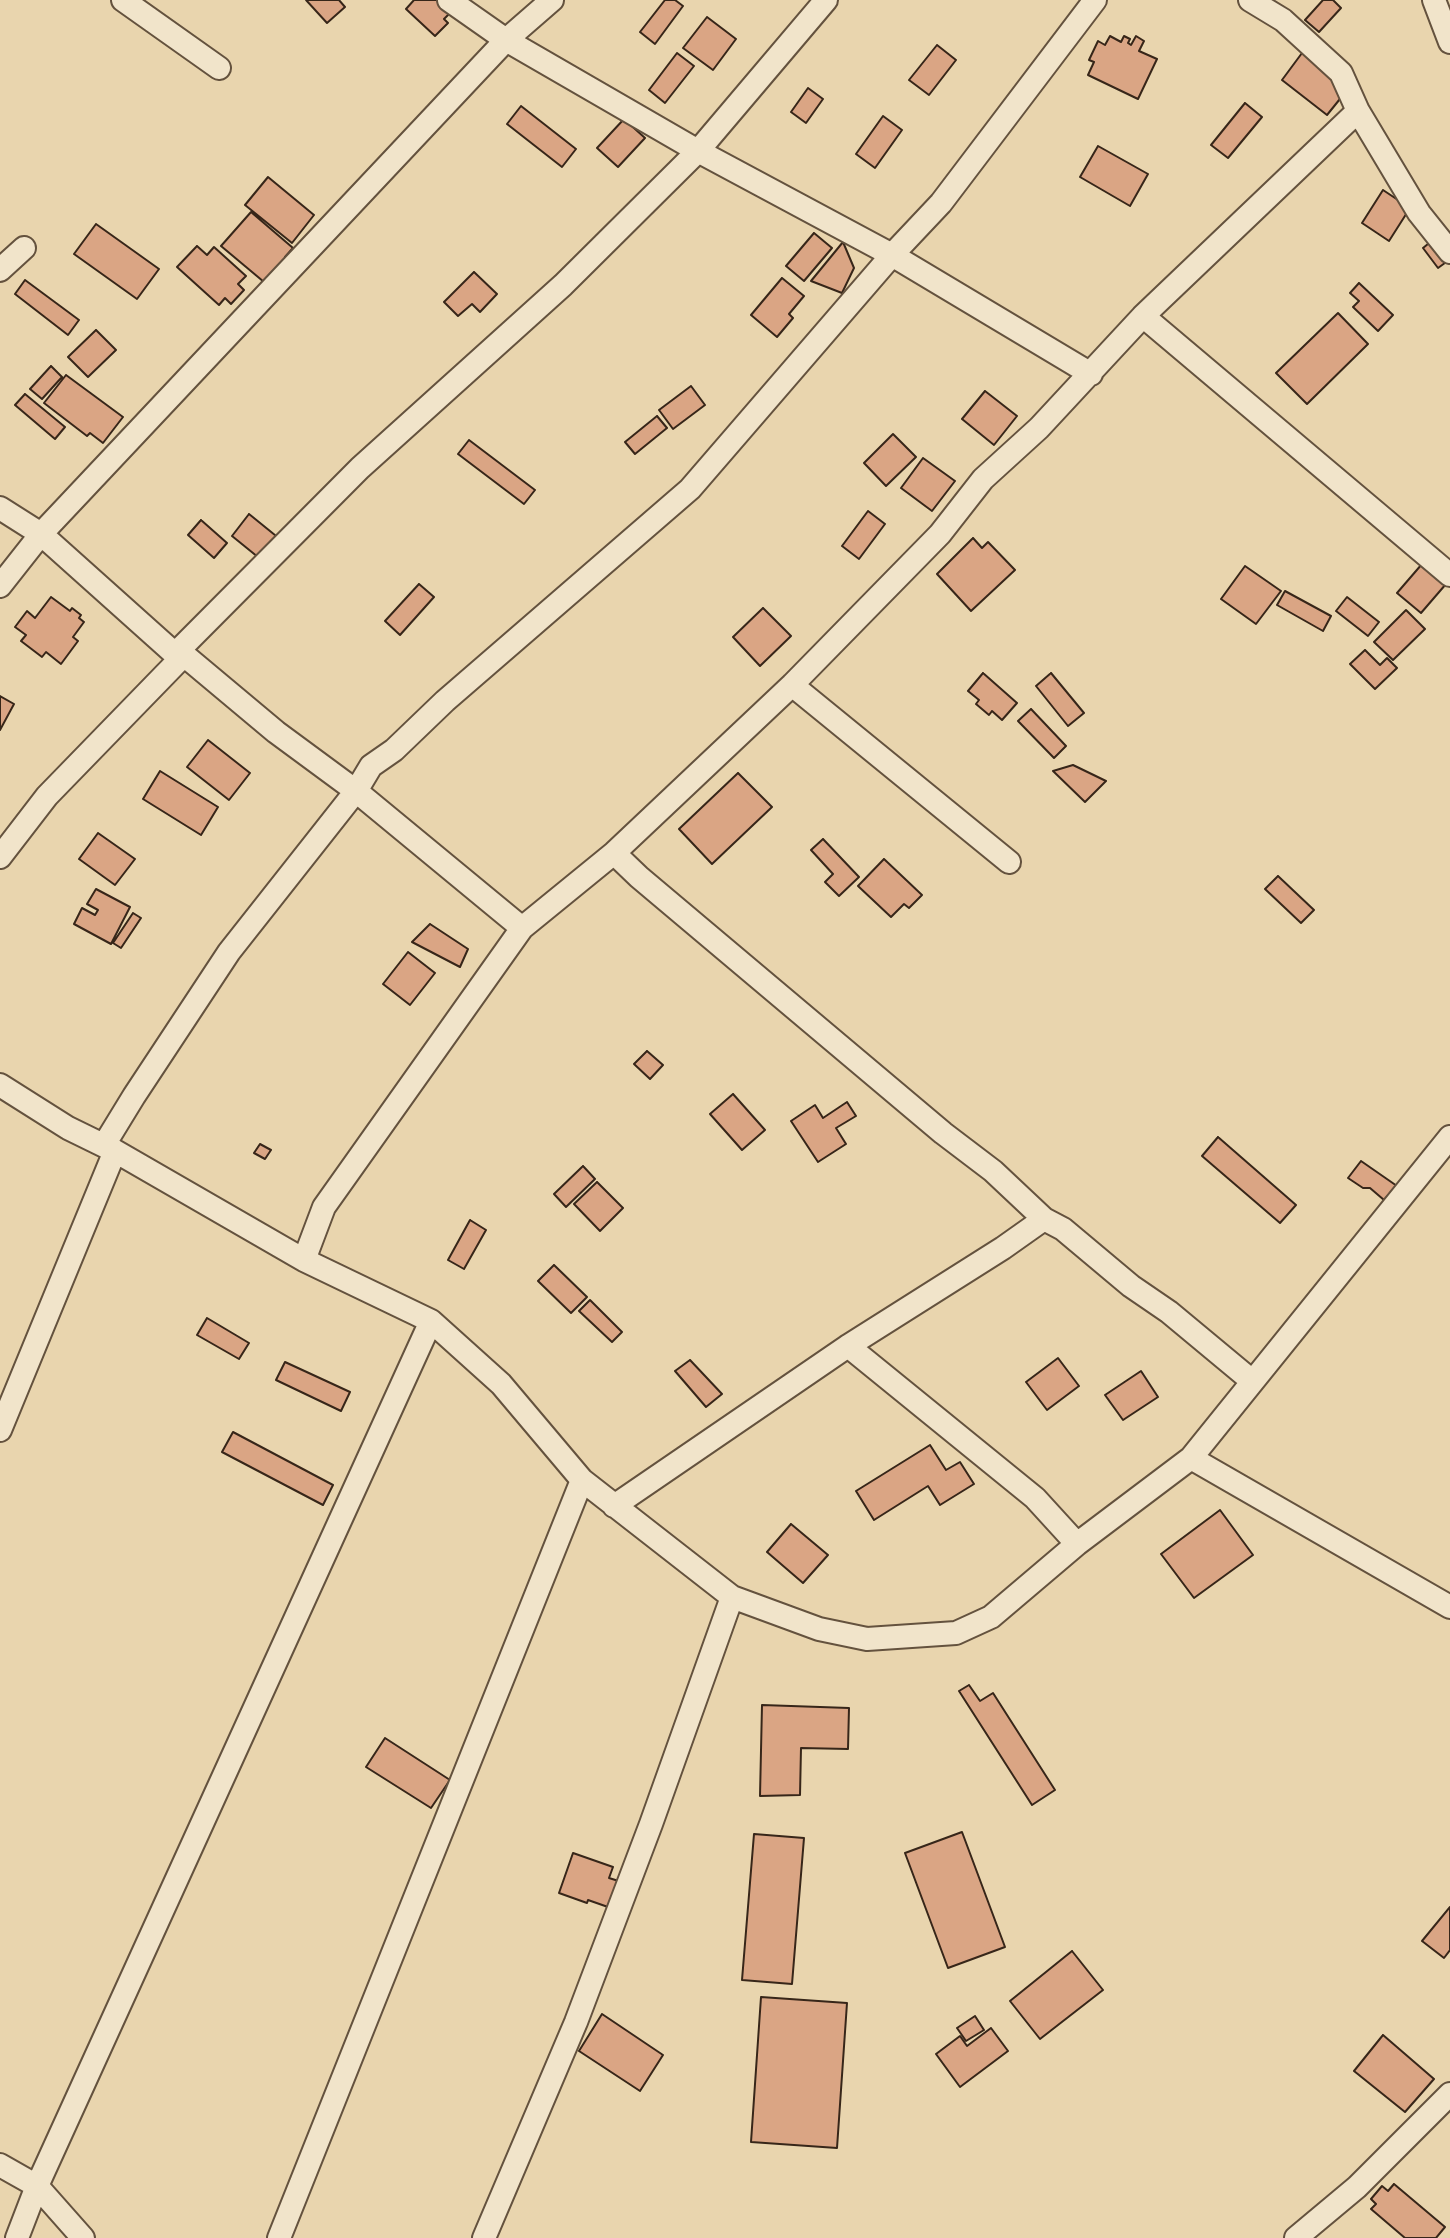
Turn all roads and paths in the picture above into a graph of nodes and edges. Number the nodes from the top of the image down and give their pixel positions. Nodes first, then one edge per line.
1 (123, 0) edge
2 (449, 0) edge
3 (552, 0) edge
4 (826, 0) edge
5 (1095, 0) edge
6 (1250, 0) edge
7 (1434, 0) edge
8 (506, 40) junction
9 (1450, 42) edge
10 (219, 68) dead end
11 (1358, 111) junction
12 (698, 151) junction
13 (24, 248) dead end
14 (1450, 252) edge
15 (892, 255) junction
16 (0, 270) edge
17 (1143, 316) junction
18 (1091, 374) junction
19 (0, 508) edge
20 (41, 534) junction
21 (1450, 575) edge
22 (0, 586) edge
23 (180, 654) junction
24 (792, 685) junction
25 (356, 791) junction
26 (614, 853) junction
27 (0, 857) edge
28 (1009, 862) dead end
29 (522, 928) junction
30 (0, 1085) edge
31 (1450, 1137) edge
32 (110, 1148) junction
33 (1044, 1219) junction
34 (304, 1260) junction
35 (431, 1321) junction
36 (848, 1346) junction
37 (1252, 1381) junction
38 (0, 1430) edge
39 (1191, 1458) junction
40 (582, 1480) junction
41 (614, 1506) junction
42 (1077, 1544) junction
43 (732, 1597) junction
44 (1450, 1607) edge
45 (1450, 2094) edge
46 (0, 2165) edge
47 (37, 2186) junction
48 (17, 2238) edge
49 (83, 2238) edge
50 (279, 2238) edge
51 (484, 2238) edge
52 (1296, 2238) edge

1 - 10 street
2 - 8 street
3 - 8 street
4 - 12 street
5 - 15 street
6 - 11 street
7 - 9 street
8 - 12 street
8 - 20 street
11 - 14 street
11 - 17 street
12 - 15 street
12 - 23 street
13 - 16 street
15 - 18 street
15 - 25 street
17 - 18 street
17 - 21 street
18 - 24 street
19 - 20 street
20 - 22 street
20 - 23 street
23 - 25 street
23 - 27 street
24 - 26 street
24 - 28 street
25 - 29 street
25 - 32 street
26 - 29 street
26 - 33 street
29 - 34 street
30 - 32 street
31 - 37 street
32 - 34 street
32 - 38 street
33 - 36 street
33 - 37 street
34 - 35 street
35 - 40 street
35 - 47 street
36 - 41 street
36 - 42 street
37 - 39 street
39 - 42 street
39 - 44 street
40 - 41 street
40 - 50 street
41 - 43 street
42 - 43 street
43 - 51 street
45 - 52 street
46 - 47 street
47 - 48 street
47 - 49 street

